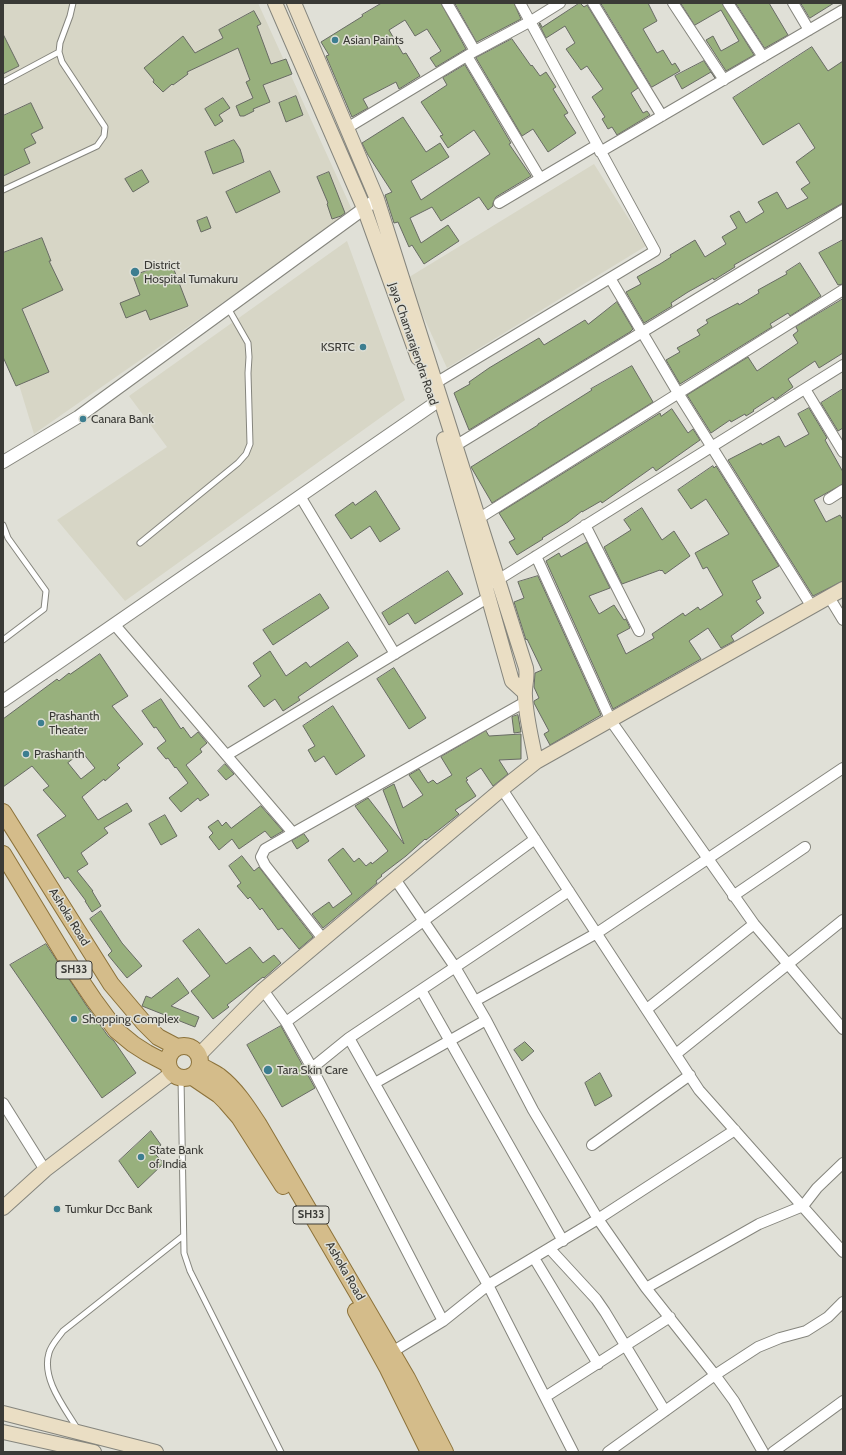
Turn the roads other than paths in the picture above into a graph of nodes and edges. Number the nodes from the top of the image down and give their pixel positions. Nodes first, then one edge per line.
1 (73, 3) edge
2 (275, 3) edge
3 (294, 3) edge
4 (447, 3) edge
5 (520, 3) edge
6 (560, 3) edge
7 (593, 3) edge
8 (673, 3) edge
9 (728, 3) edge
10 (793, 3) edge
11 (843, 10) edge
12 (531, 21) junction
13 (809, 30) junction
14 (59, 52) junction
15 (471, 54) junction
16 (763, 57) junction
17 (724, 80) junction
18 (3, 82) edge
19 (662, 116) junction
20 (347, 128) junction
21 (599, 149) junction
22 (540, 178) junction
23 (3, 190) edge
24 (377, 200) junction
25 (499, 203) dead end
26 (364, 208) junction
27 (843, 210) edge
28 (610, 278) junction
29 (843, 290) edge
30 (228, 308) junction
31 (641, 332) junction
32 (843, 365) edge
33 (432, 385) junction
34 (804, 389) junction
35 (678, 393) junction
36 (438, 401) junction
37 (451, 447) junction
38 (711, 447) junction
39 (843, 452) edge
40 (3, 462) edge
41 (843, 490) edge
42 (300, 496) junction
43 (829, 499) dead end
44 (478, 519) junction
45 (3, 525) edge
46 (585, 525) junction
47 (6, 539) edge
48 (140, 543) dead end
49 (536, 556) junction
50 (491, 588) junction
51 (843, 589) edge
52 (829, 597) junction
53 (812, 607) junction
54 (843, 620) edge
55 (114, 624) junction
56 (638, 630) dead end
57 (3, 640) edge
58 (395, 654) junction
59 (525, 697) junction
60 (3, 701) edge
61 (611, 721) junction
62 (227, 755) junction
63 (536, 762) junction
64 (843, 768) edge
65 (502, 789) junction
66 (3, 812) edge
67 (293, 832) junction
68 (535, 839) junction
69 (805, 847) dead end
70 (3, 856) edge
71 (707, 858) junction
72 (395, 879) junction
73 (569, 890) junction
74 (733, 896) junction
75 (423, 920) junction
76 (843, 920) edge
77 (754, 924) junction
78 (597, 934) junction
79 (323, 939) junction
80 (789, 964) junction
81 (455, 967) junction
82 (263, 990) junction
83 (421, 990) junction
84 (475, 1001) junction
85 (647, 1009) junction
86 (486, 1020) junction
87 (286, 1022) junction
88 (843, 1028) edge
89 (350, 1038) junction
90 (450, 1041) junction
91 (177, 1047) junction
92 (676, 1054) junction
93 (185, 1068) junction
94 (312, 1068) junction
95 (690, 1075) junction
96 (375, 1083) junction
97 (3, 1103) edge
98 (735, 1130) junction
99 (592, 1145) dead end
100 (843, 1163) edge
101 (45, 1170) junction
102 (803, 1206) junction
103 (3, 1208) edge
104 (598, 1219) junction
105 (183, 1236) junction
106 (563, 1241) junction
107 (550, 1249) junction
108 (843, 1252) edge
109 (534, 1258) junction
110 (488, 1285) junction
111 (646, 1288) junction
112 (843, 1302) edge
113 (670, 1317) junction
114 (443, 1321) junction
115 (625, 1346) junction
116 (392, 1352) junction
117 (598, 1364) junction
118 (716, 1375) junction
119 (545, 1397) junction
120 (843, 1401) edge
121 (665, 1411) junction
122 (3, 1413) edge
123 (3, 1432) edge
124 (80, 1433) junction
125 (94, 1452) edge
126 (156, 1452) edge
127 (282, 1452) edge
128 (429, 1452) edge
129 (445, 1452) edge
130 (573, 1452) edge
131 (608, 1452) edge
132 (763, 1452) edge
133 (774, 1452) edge

1 - 14 lane
2 - 26 main road, Jaya Chamarajendra Road
3 - 20 main road, Jaya Chamarajendra Road
4 - 15 street
5 - 12 street
6 - 12 street
7 - 19 street
8 - 17 street
9 - 16 street
10 - 13 street
11 - 13 street
12 - 15 street
12 - 21 street
13 - 16 street
14 - 18 lane
14 - 23 lane
15 - 20 street
15 - 22 street
16 - 17 street
17 - 19 street
19 - 21 street
20 - 24 main road, Jaya Chamarajendra Road
21 - 22 street
21 - 28 street
22 - 25 street
24 - 26 street
24 - 33 main road, Jaya Chamarajendra Road
26 - 30 street
26 - 33 main road, Jaya Chamarajendra Road
27 - 31 street
28 - 31 street
28 - 33 street
29 - 35 street
30 - 40 street
30 - 48 lane
31 - 35 street
31 - 37 street
32 - 34 street
33 - 36 main road, Jaya Chamarajendra Road
34 - 38 street
34 - 39 street
35 - 38 street
35 - 44 street
36 - 37 main road, Jaya Chamarajendra Road
36 - 42 street
37 - 44 main road, Jaya Chamarajendra Road
37 - 50 main road, Jaya Chamarajendra Road
38 - 46 street
38 - 53 street
41 - 43 street
42 - 55 street
42 - 58 street
44 - 50 main road, Jaya Chamarajendra Road
45 - 47 lane
46 - 49 street
46 - 56 street
47 - 57 lane
49 - 50 street
49 - 61 street
50 - 58 street
50 - 59 main road, Jaya Chamarajendra Road
50 - 59 main road, Jaya Chamarajendra Road
51 - 52 main road
52 - 53 main road
52 - 54 street
53 - 61 main road
55 - 60 street
55 - 62 street
58 - 62 street
59 - 63 main road, Jaya Chamarajendra Road
59 - 67 street
61 - 63 main road
61 - 71 street
62 - 67 street
63 - 65 main road
64 - 71 street
65 - 68 street
65 - 72 main road
66 - 91 main road, Ashoka Road
67 - 79 street
68 - 73 street
68 - 75 street
69 - 74 street
70 - 93 main road, Ashoka Road / SH33
71 - 74 street
71 - 78 street
72 - 75 street
72 - 79 main road
73 - 78 street
73 - 81 street
74 - 77 street
75 - 81 street
75 - 87 street
76 - 80 street
77 - 80 street
77 - 85 street
78 - 84 street
78 - 85 street
79 - 82 main road
80 - 88 street
80 - 92 street
81 - 83 street
81 - 84 street
82 - 87 street
82 - 93 main road
83 - 89 street
83 - 90 street
84 - 86 street
85 - 92 street
86 - 90 street
86 - 104 street
87 - 94 street
89 - 94 street
89 - 96 street
90 - 96 street
90 - 106 street
91 - 93 main road
91 - 93 main road, SH33
92 - 95 street
93 - 101 main road
93 - 105 lane
93 - 116 main road, Ashoka Road / SH33
93 - 128 main road, Ashoka Road / SH33
94 - 114 street
95 - 98 street
95 - 99 street
96 - 110 street
97 - 101 street
98 - 102 street
98 - 104 street
100 - 102 street
101 - 103 main road
102 - 108 street
102 - 111 street
104 - 106 street
104 - 111 street
105 - 124 lane
105 - 127 lane
106 - 107 street
107 - 109 street
107 - 115 street
109 - 110 street
109 - 117 street
110 - 114 street
110 - 119 street
111 - 113 street
112 - 118 street
113 - 115 street
113 - 118 street
114 - 116 street
115 - 117 street
115 - 121 street
116 - 129 main road, Ashoka Road / SH33
117 - 119 street
118 - 121 street
118 - 132 street
119 - 130 street
120 - 133 street
121 - 131 street
122 - 124 main road
123 - 125 main road
124 - 126 main road

